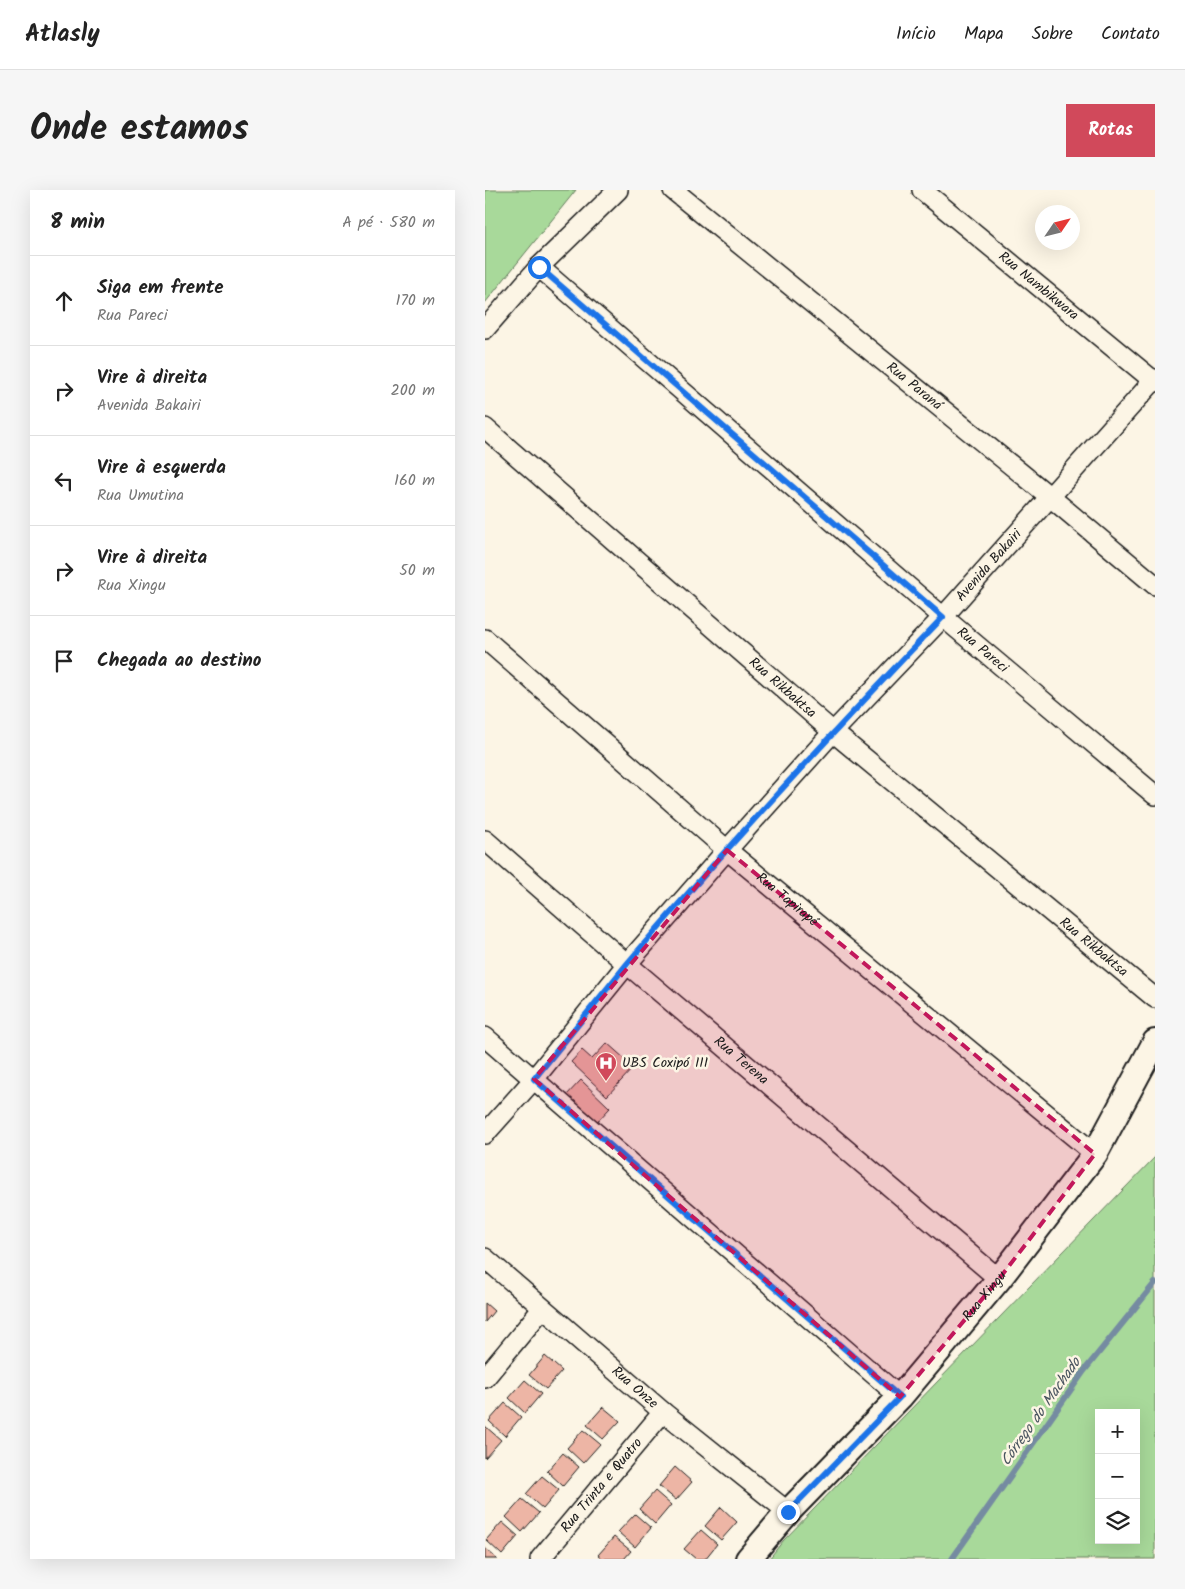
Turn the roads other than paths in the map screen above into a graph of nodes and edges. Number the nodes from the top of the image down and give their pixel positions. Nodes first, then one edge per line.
1 (618, 190) edge
2 (673, 190) edge
3 (922, 190) edge
4 (539, 267) junction
5 (485, 329) edge
6 (1154, 381) edge
7 (485, 428) edge
8 (1049, 496) junction
9 (1155, 585) edge
10 (943, 617) junction
11 (485, 639) edge
12 (833, 732) junction
13 (1155, 796) edge
14 (485, 840) edge
15 (727, 850) junction
16 (627, 964) junction
17 (1155, 998) edge
18 (485, 1037) edge
19 (1155, 1042) edge
20 (534, 1079) junction
21 (485, 1134) edge
22 (1095, 1154) junction
23 (485, 1258) edge
24 (999, 1279) junction
25 (542, 1309) junction
26 (485, 1378) edge
27 (900, 1397) junction
28 (663, 1412) junction
29 (782, 1518) junction
30 (540, 1559) edge
31 (748, 1559) edge

1 - 4 street
2 - 8 street, Rua Paraná
3 - 6 street, Rua Nambikwara
4 - 5 street
4 - 10 street, Rua Pareci
6 - 8 street, Avenida Bakairi
7 - 12 street, Rua Rikbaktsa
8 - 9 street, Rua Paraná
8 - 10 street, Avenida Bakairi
10 - 12 street, Avenida Bakairi
10 - 13 street, Rua Pareci
11 - 15 street, Rua Tapirapé
12 - 15 street, Avenida Bakairi
12 - 17 street, Rua Rikbaktsa
14 - 16 street, Rua Terena
15 - 16 street, Avenida Bakairi
15 - 22 street, Rua Tapirapé
16 - 20 street, Avenida Bakairi
16 - 24 street, Rua Terena
18 - 20 street
19 - 22 street, Rua Xingu
20 - 21 street, Avenida Bakairi
20 - 27 street
22 - 24 street, Rua Xingu
23 - 25 street, Rua Onze
24 - 27 street, Rua Xingu
25 - 26 street
25 - 28 street, Rua Onze
27 - 29 street, Rua Xingu
28 - 29 street, Rua Onze
28 - 30 street, Rua Trinta e Quatro
29 - 31 street, Rua Xingu

